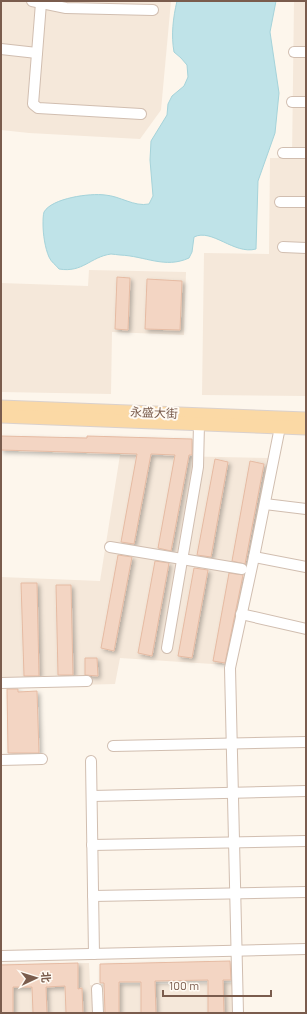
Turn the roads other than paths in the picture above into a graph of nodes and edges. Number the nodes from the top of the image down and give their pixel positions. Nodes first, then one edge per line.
1 (36, 2) edge
2 (153, 10) dead end
3 (1, 49) edge
4 (294, 52) dead end
5 (306, 52) edge
6 (37, 53) junction
7 (292, 102) dead end
8 (306, 102) edge
9 (141, 114) dead end
10 (284, 153) dead end
11 (306, 153) edge
12 (280, 202) dead end
13 (306, 202) edge
14 (284, 248) dead end
15 (306, 248) edge
16 (1, 406) edge
17 (1, 416) edge
18 (306, 419) edge
19 (199, 424) junction
20 (280, 427) junction
21 (306, 428) edge
22 (265, 504) junction
23 (306, 510) edge
24 (110, 547) dead end
25 (254, 557) junction
26 (182, 559) junction
27 (306, 567) edge
28 (242, 569) dead end
29 (241, 614) junction
30 (306, 629) edge
31 (167, 648) dead end
32 (87, 681) dead end
33 (1, 683) edge
34 (306, 742) edge
35 (232, 744) junction
36 (113, 746) dead end
37 (42, 759) dead end
38 (1, 760) edge
39 (91, 762) dead end
40 (306, 791) edge
41 (233, 793) junction
42 (92, 796) junction
43 (306, 841) edge
44 (234, 842) junction
45 (92, 845) junction
46 (306, 892) edge
47 (236, 893) junction
48 (93, 896) junction
49 (306, 949) edge
50 (237, 950) junction
51 (94, 954) junction
52 (1, 956) edge
53 (97, 989) dead end
54 (98, 1013) edge
55 (238, 1013) edge

1 - 2 street
1 - 6 street
3 - 6 street
4 - 5 street
6 - 9 street
7 - 8 street
10 - 11 street
12 - 13 street
14 - 15 street
16 - 18 main road, 永盛大街
17 - 19 main road, 永盛大街
19 - 20 main road, 永盛大街
19 - 26 street
20 - 21 main road, 永盛大街
20 - 22 street
22 - 23 street
22 - 25 street
24 - 26 street
25 - 27 street
25 - 29 street
26 - 28 street
26 - 31 street
29 - 30 street
29 - 35 street
32 - 33 street
34 - 35 street
35 - 36 street
35 - 41 street
37 - 38 street
39 - 42 street
40 - 41 street
41 - 42 street
41 - 44 street
42 - 45 street
43 - 44 street
44 - 45 street
44 - 47 street
45 - 48 street
46 - 47 street
47 - 48 street
47 - 50 street
48 - 51 street
49 - 50 street
50 - 51 street
50 - 55 street
51 - 52 street
53 - 54 street

